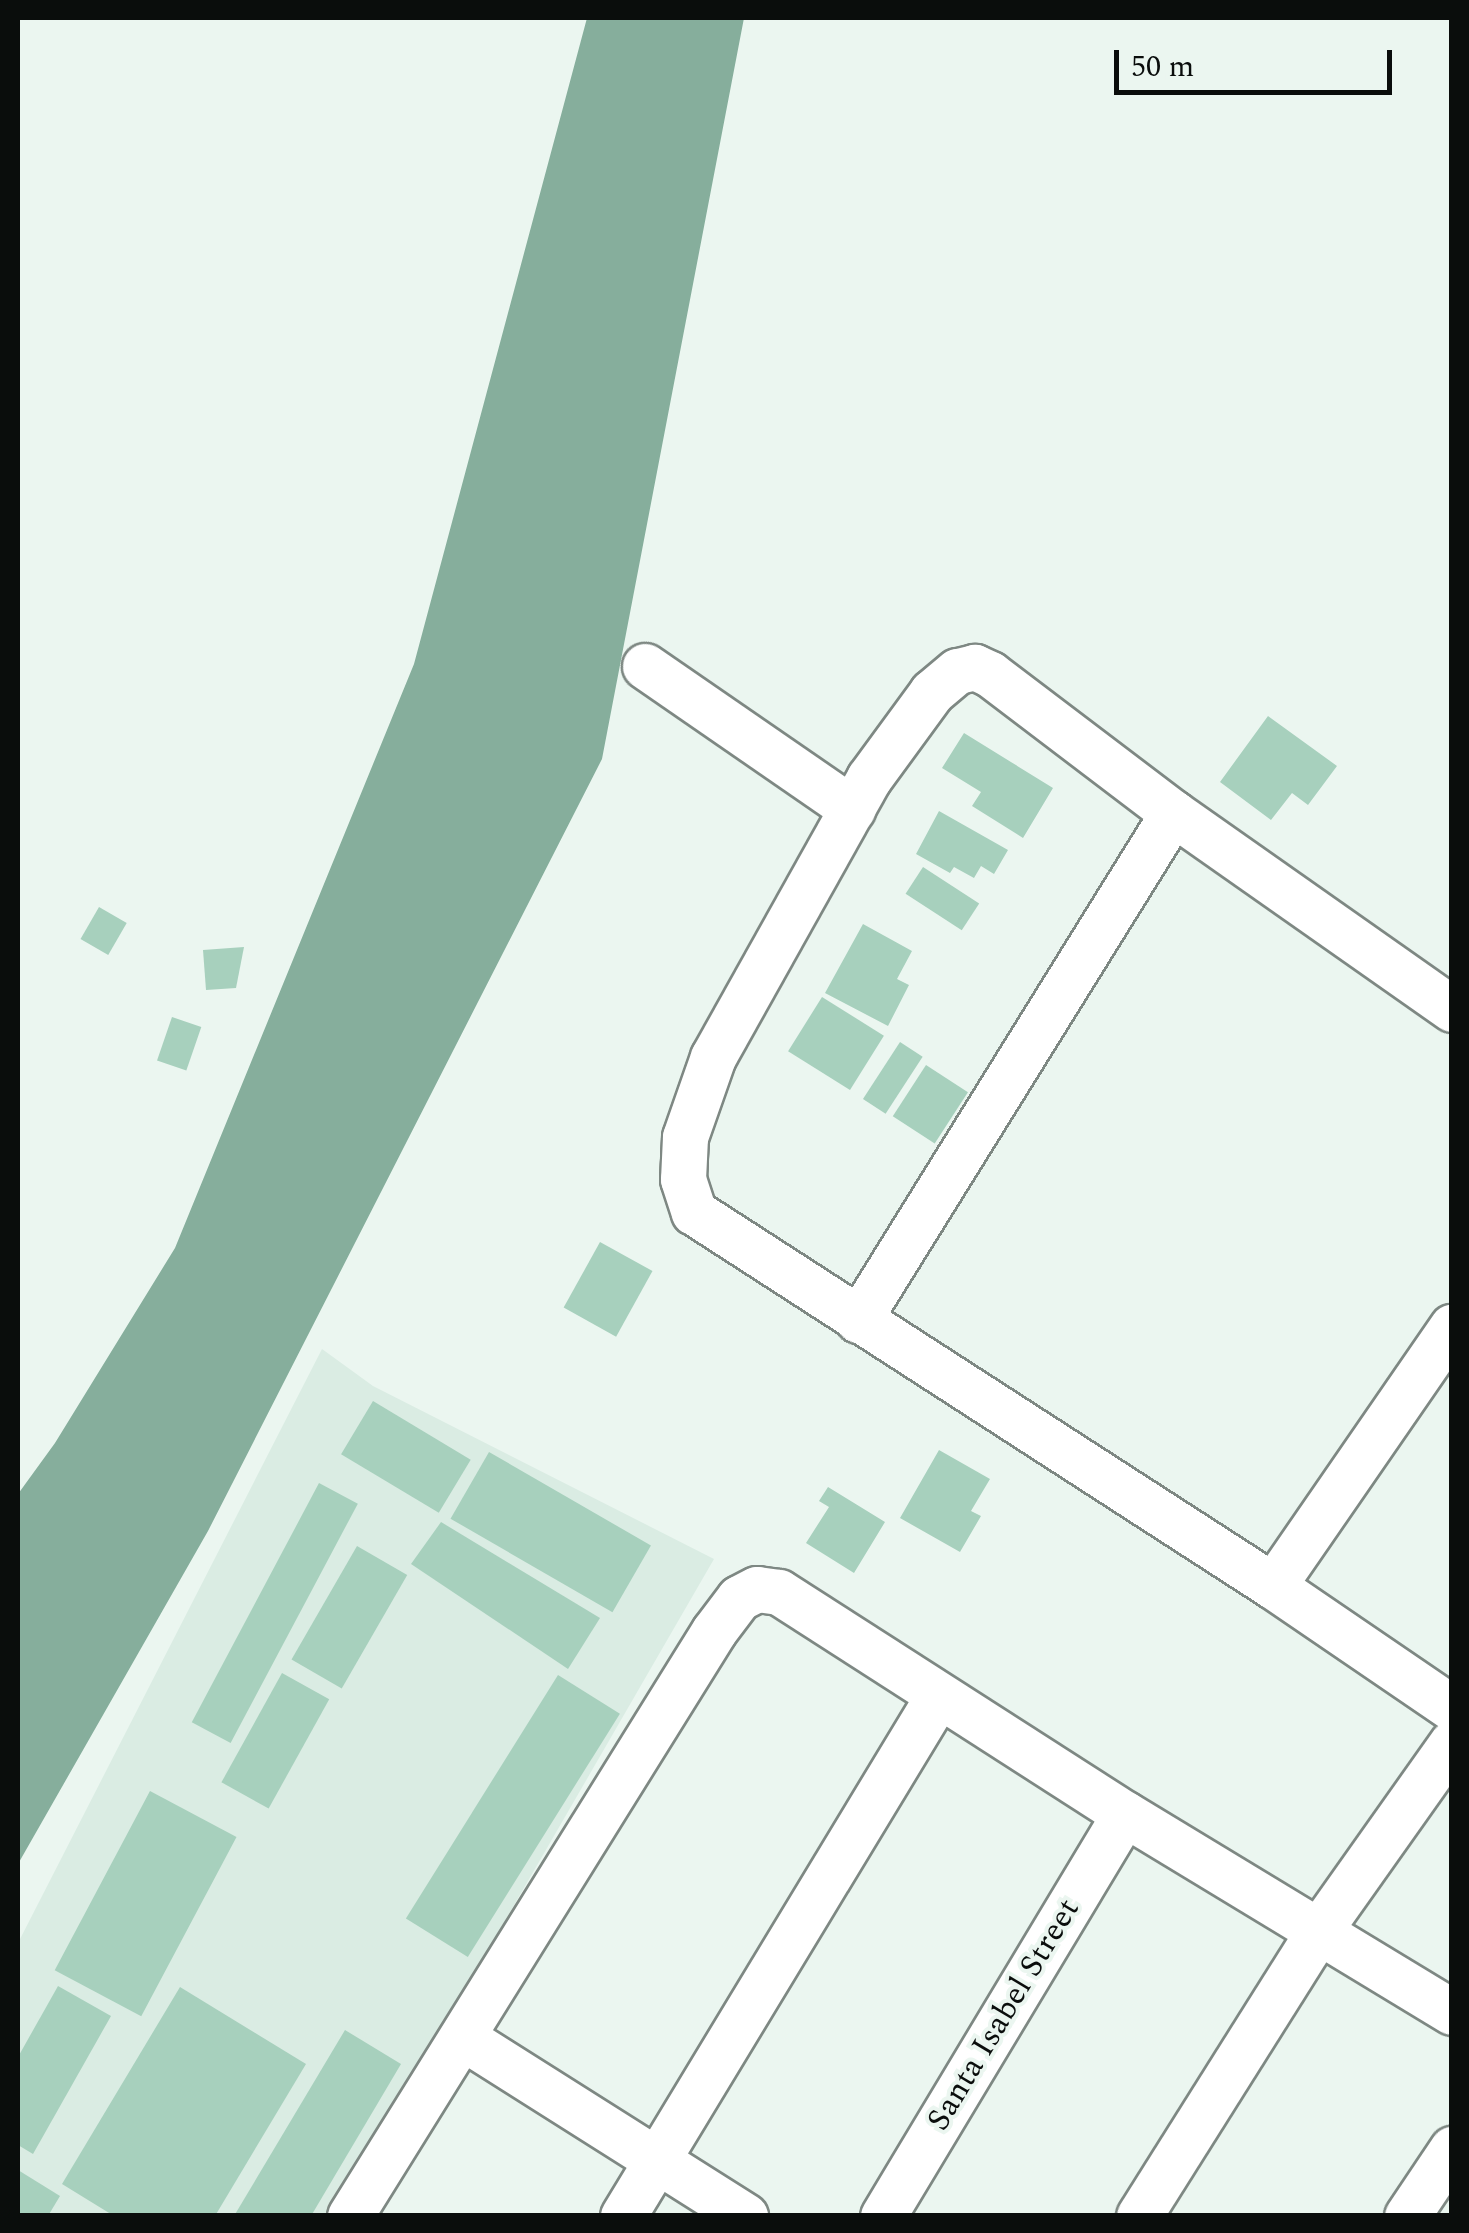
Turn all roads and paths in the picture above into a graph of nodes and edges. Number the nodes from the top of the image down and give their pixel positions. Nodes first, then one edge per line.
1 (644, 666) dead end
2 (852, 809) junction
3 (1173, 814) junction
4 (1452, 1008) edge
5 (858, 1320) junction
6 (1452, 1328) edge
7 (1273, 1586) junction
8 (938, 1696) junction
9 (1452, 1708) edge
10 (1451, 1744) edge
11 (1125, 1814) junction
12 (1318, 1932) junction
13 (1452, 2012) edge
14 (462, 2037) junction
15 (1452, 2149) edge
16 (656, 2162) junction
17 (350, 2216) edge
18 (623, 2216) edge
19 (745, 2216) edge
20 (883, 2216) edge
21 (1139, 2216) edge
22 (1407, 2216) edge

1 - 2 street
2 - 3 street
2 - 5 street
3 - 4 street
3 - 5 street
5 - 7 street
6 - 7 street
7 - 9 street
8 - 11 street
8 - 14 street
8 - 16 street
10 - 12 street
11 - 12 street
11 - 20 street, Santa Isabel Street
12 - 13 street
12 - 21 street
14 - 16 street
14 - 17 street
15 - 22 street
16 - 18 street
16 - 19 street

